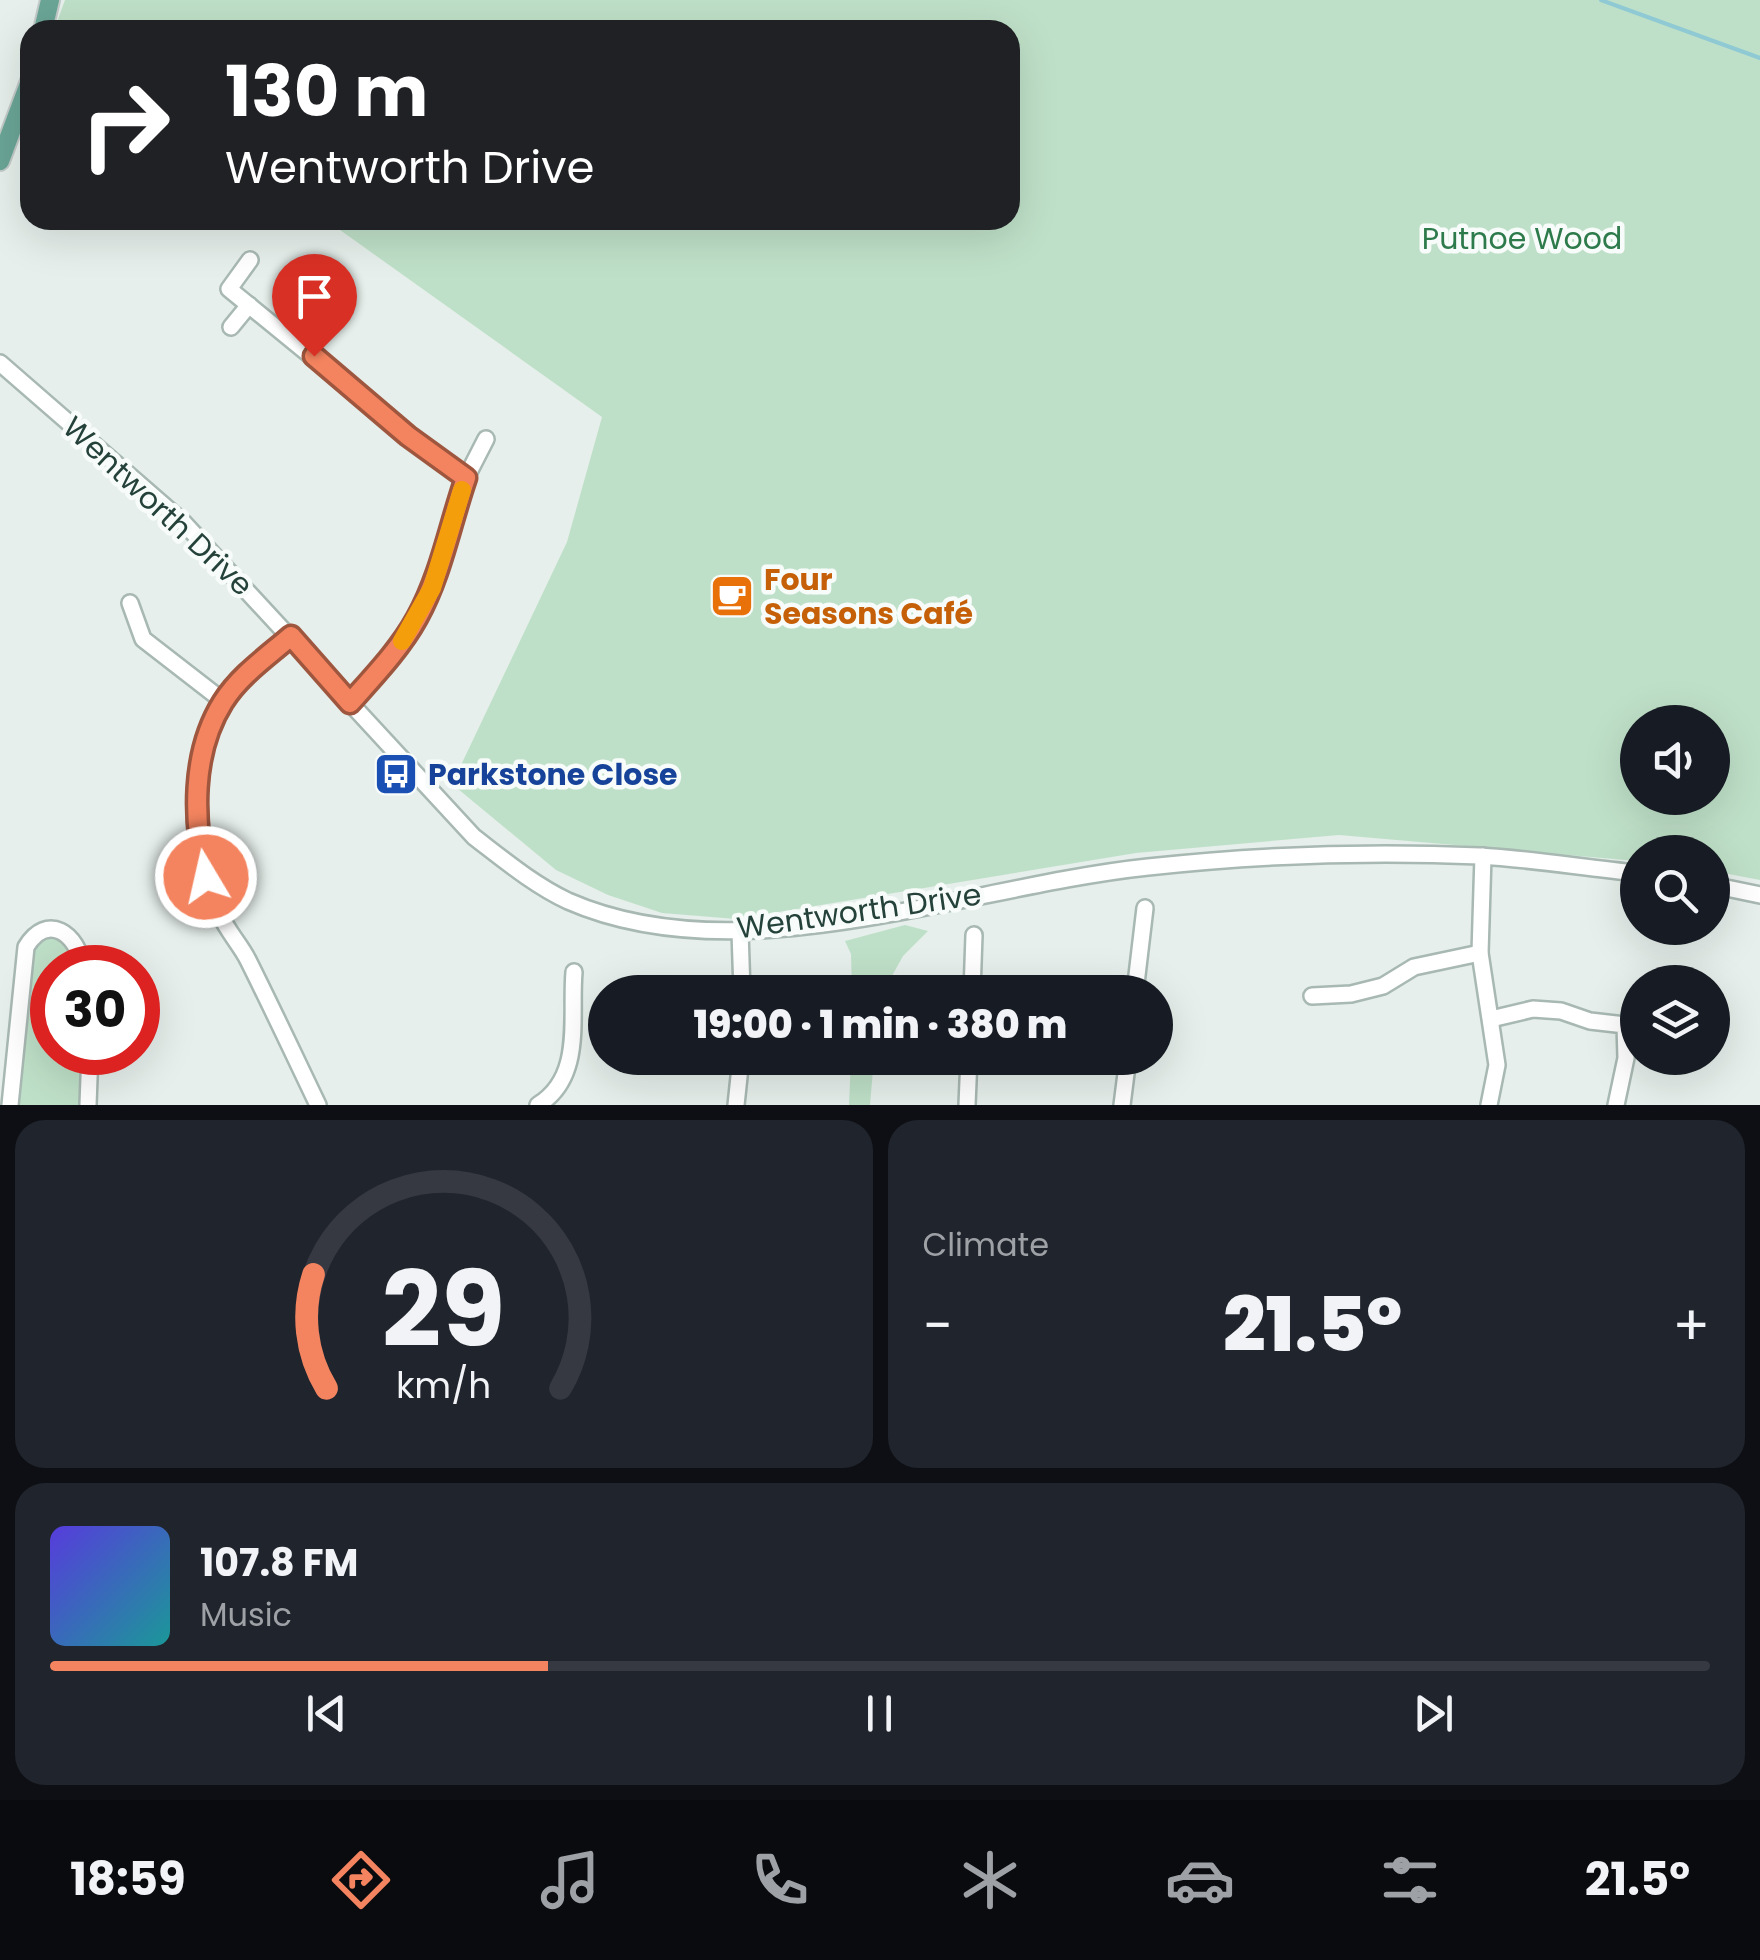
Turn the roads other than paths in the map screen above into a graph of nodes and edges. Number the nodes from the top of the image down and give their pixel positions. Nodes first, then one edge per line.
1 (20, 108) edge
2 (0, 161) edge
3 (250, 260) dead end
4 (249, 305) junction
5 (231, 327) dead end
6 (0, 362) edge
7 (486, 439) dead end
8 (466, 478) junction
9 (130, 603) dead end
10 (291, 636) junction
11 (223, 702) junction
12 (350, 703) junction
13 (1483, 856) junction
14 (1620, 871) edge
15 (1730, 889) edge
16 (1760, 895) edge
17 (1145, 908) dead end
18 (740, 931) junction
19 (974, 935) dead end
20 (77, 945) edge
21 (1480, 954) junction
22 (574, 972) dead end
23 (741, 975) edge
24 (973, 975) edge
25 (1137, 975) edge
26 (1312, 996) dead end
27 (1491, 1019) junction
28 (1620, 1024) edge
29 (89, 1075) edge
30 (739, 1075) edge
31 (968, 1075) edge
32 (1126, 1075) edge
33 (1622, 1075) edge
34 (10, 1105) edge
35 (88, 1105) edge
36 (318, 1105) edge
37 (538, 1105) edge
38 (736, 1105) edge
39 (967, 1105) edge
40 (1122, 1105) edge
41 (1489, 1105) edge
42 (1616, 1105) edge

1 - 2 main road
3 - 4 street
4 - 5 street
4 - 8 street
6 - 10 street, Wentworth Drive
7 - 8 street
8 - 12 street
9 - 11 street
10 - 11 street
10 - 12 street, Wentworth Drive
11 - 36 street
12 - 18 street, Wentworth Drive
13 - 14 street, Wentworth Drive
13 - 18 street, Wentworth Drive
13 - 21 street
15 - 16 street
17 - 25 street
18 - 23 street
19 - 24 street
20 - 34 street
21 - 26 street
21 - 27 street
22 - 37 street
27 - 28 street
27 - 41 street
29 - 35 street
30 - 38 street
31 - 39 street
32 - 40 street
33 - 42 street

